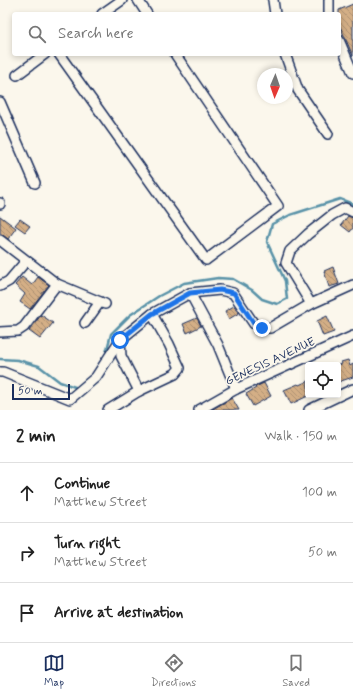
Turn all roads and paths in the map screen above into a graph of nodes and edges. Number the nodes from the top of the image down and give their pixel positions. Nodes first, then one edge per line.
1 (122, 0) edge
2 (138, 0) edge
3 (273, 0) edge
4 (329, 0) edge
5 (105, 12) edge
6 (146, 12) edge
7 (275, 12) edge
8 (329, 12) edge
9 (341, 45) edge
10 (42, 56) edge
11 (60, 56) edge
12 (176, 56) edge
13 (286, 56) edge
14 (353, 73) edge
15 (17, 75) dead end
16 (0, 102) edge
17 (328, 134) dead end
18 (36, 183) dead end
19 (353, 212) edge
20 (0, 240) edge
21 (26, 260) junction
22 (57, 284) junction
23 (353, 285) edge
24 (0, 286) edge
25 (190, 293) junction
26 (311, 304) junction
27 (152, 314) junction
28 (85, 323) dead end
29 (0, 332) edge
30 (353, 336) edge
31 (120, 340) junction
32 (0, 372) edge
33 (236, 389) junction
34 (353, 389) edge
35 (139, 391) junction
36 (108, 410) edge
37 (199, 410) edge
38 (309, 410) edge

1 - 5 street
2 - 6 street
3 - 7 street
4 - 8 street
9 - 14 street
10 - 15 street
11 - 12 street
13 - 17 street
16 - 18 street
19 - 26 street
20 - 21 street
21 - 22 street
21 - 24 street
22 - 28 street
22 - 29 street
23 - 26 street
25 - 26 street
25 - 27 street
25 - 33 street
27 - 31 street
27 - 35 street
30 - 33 street, GENESIS AVENUE
31 - 32 street
31 - 35 street
33 - 37 street, GENESIS AVENUE
34 - 38 street
35 - 36 street

